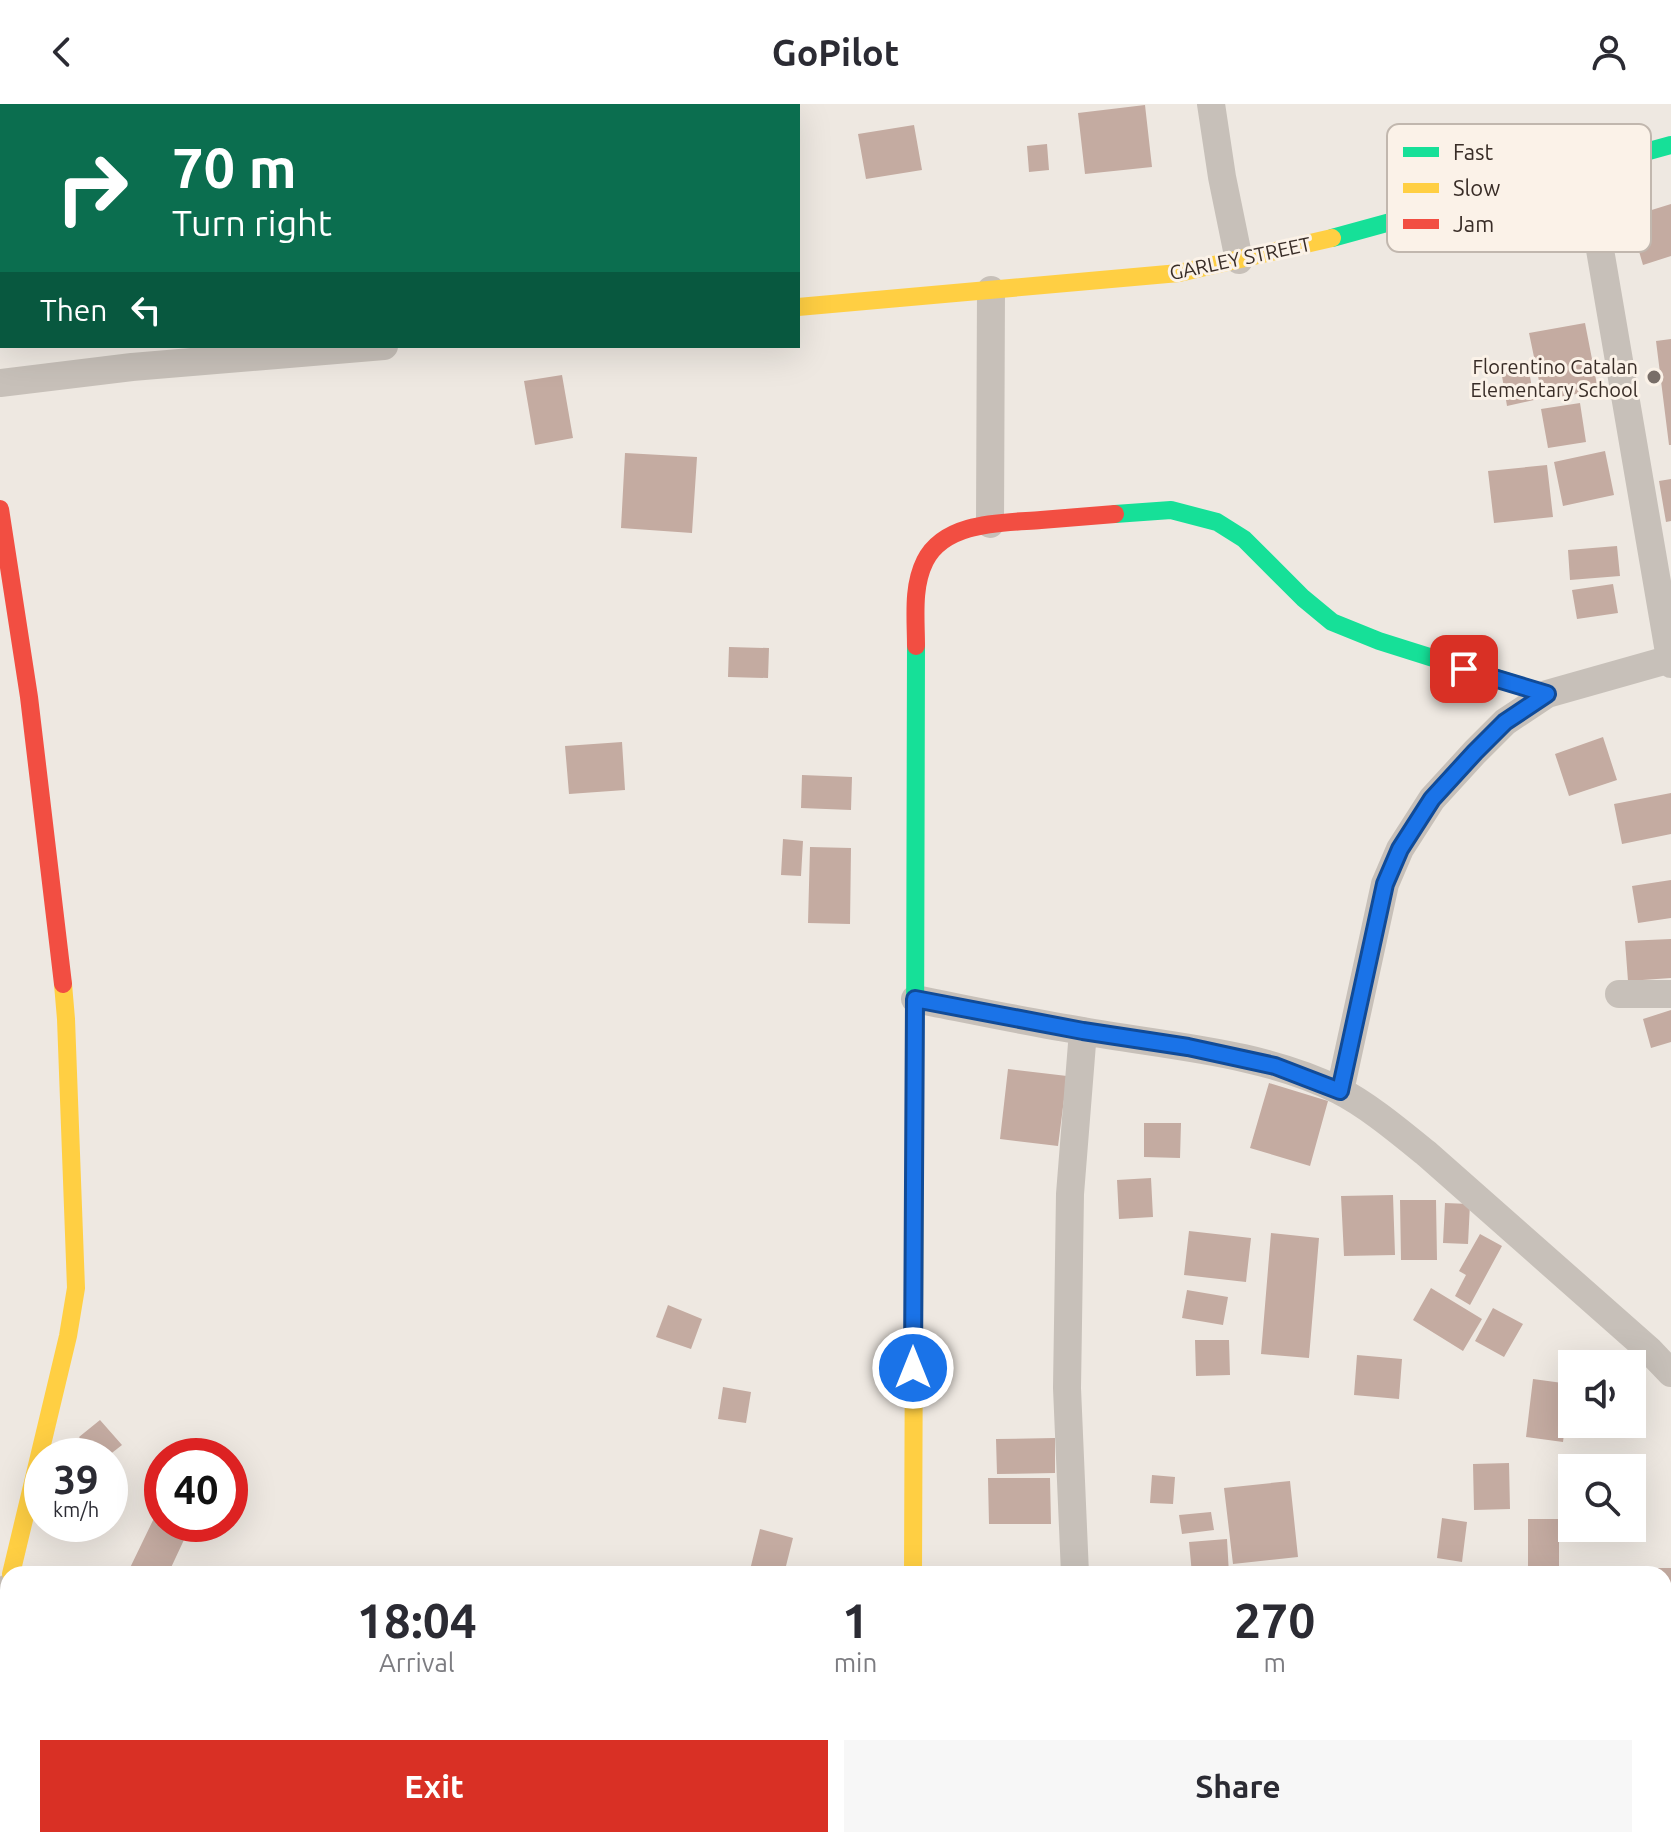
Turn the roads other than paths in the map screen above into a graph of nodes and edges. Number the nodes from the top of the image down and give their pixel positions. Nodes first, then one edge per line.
1 (1211, 104) edge
2 (1671, 145) edge
3 (1651, 150) edge
4 (1387, 223) edge
5 (1600, 252) edge
6 (1239, 260) junction
7 (991, 290) junction
8 (800, 307) edge
9 (360, 348) edge
10 (0, 383) edge
11 (0, 509) edge
12 (990, 524) junction
13 (1671, 661) edge
14 (1547, 694) junction
15 (1619, 994) dead end
16 (1671, 994) edge
17 (915, 999) junction
18 (1083, 1031) junction
19 (1340, 1091) junction
20 (1671, 1373) edge
21 (13, 1566) edge
22 (913, 1566) edge
23 (1075, 1566) edge

1 - 6 street
2 - 3 street, GARLEY STREET
4 - 6 street, GARLEY STREET
5 - 13 street
6 - 7 street, GARLEY STREET
7 - 8 street, GARLEY STREET
7 - 12 street
9 - 10 street
11 - 21 street
12 - 14 street
12 - 17 street
13 - 14 street
14 - 19 street
15 - 16 street
17 - 18 street
17 - 22 street
18 - 19 street
18 - 23 street
19 - 20 street

